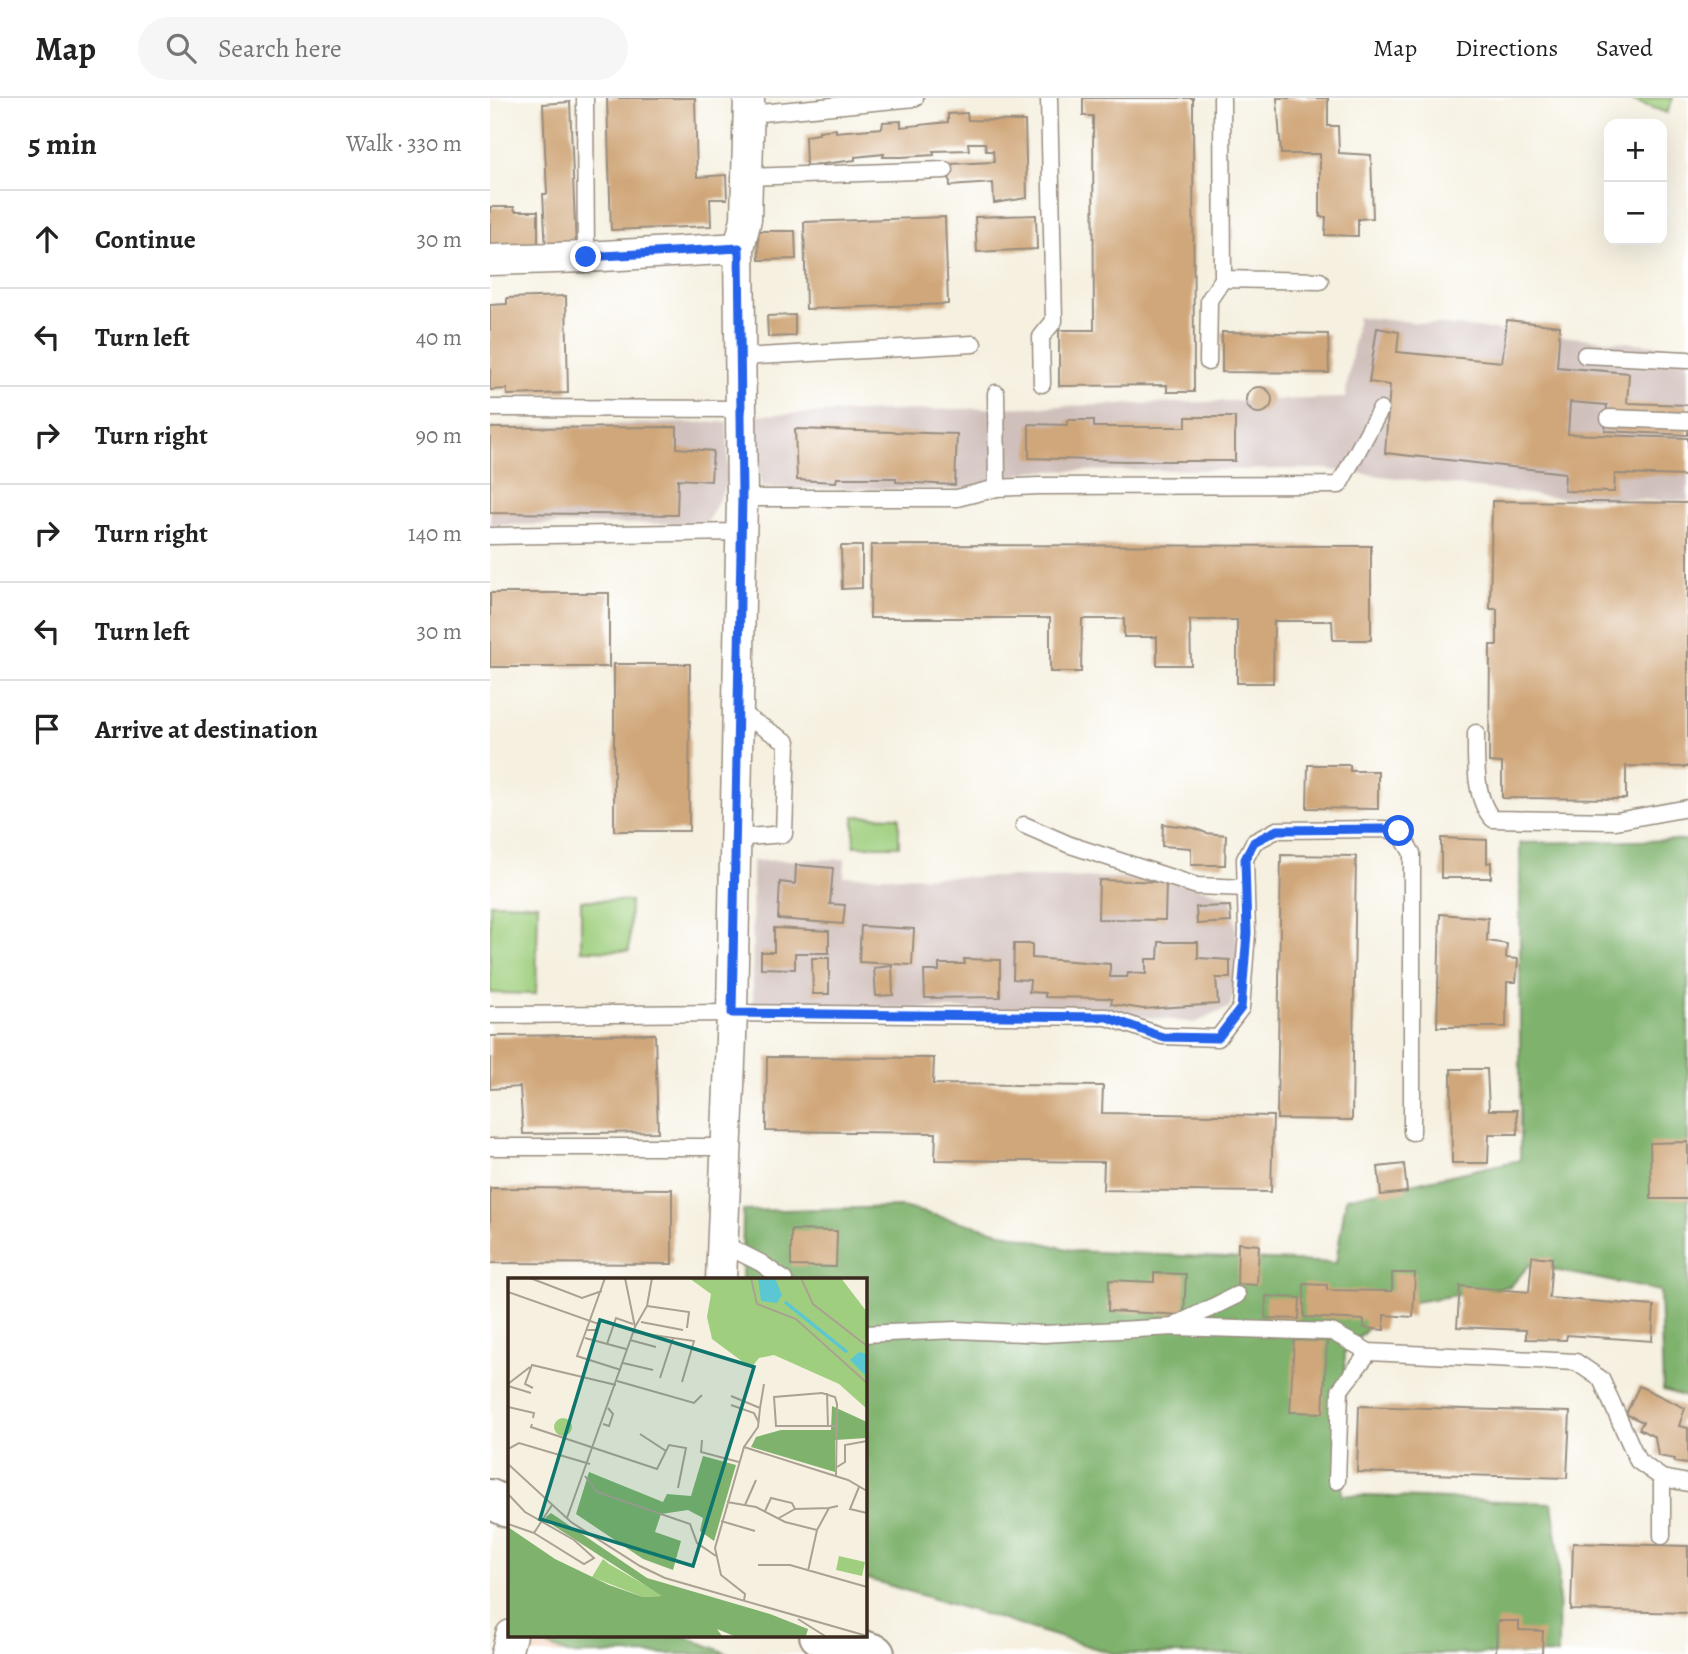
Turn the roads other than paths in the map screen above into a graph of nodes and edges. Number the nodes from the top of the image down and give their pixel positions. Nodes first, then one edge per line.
1 (585, 98) edge
2 (915, 98) edge
3 (1049, 98) edge
4 (1223, 98) edge
5 (750, 106) edge
6 (945, 170) dead end
7 (747, 177) junction
8 (739, 248) junction
9 (586, 257) junction
10 (490, 260) edge
11 (1223, 279) junction
12 (1320, 281) dead end
13 (973, 344) dead end
14 (1585, 355) dead end
15 (742, 357) junction
16 (1688, 360) edge
17 (1208, 362) dead end
18 (1042, 384) dead end
19 (996, 393) dead end
20 (490, 408) edge
21 (742, 409) junction
22 (1380, 410) dead end
23 (1609, 418) dead end
24 (1688, 421) edge
25 (997, 488) junction
26 (742, 498) junction
27 (741, 532) junction
28 (490, 536) edge
29 (738, 712) junction
30 (1476, 733) dead end
31 (1688, 808) edge
32 (1024, 825) dead end
33 (736, 838) junction
34 (1246, 888) junction
35 (732, 1013) junction
36 (490, 1015) edge
37 (1412, 1132) dead end
38 (490, 1147) edge
39 (727, 1147) junction
40 (723, 1244) junction
41 (721, 1278) edge
42 (782, 1278) edge
43 (1237, 1296) dead end
44 (1174, 1327) junction
45 (866, 1334) edge
46 (1369, 1352) junction
47 (1662, 1478) junction
48 (1337, 1481) dead end
49 (1688, 1483) edge
50 (490, 1499) edge
51 (508, 1508) edge
52 (1662, 1536) dead end
53 (511, 1636) edge
54 (822, 1636) edge
55 (506, 1654) edge
56 (874, 1654) edge

1 - 9 lane
2 - 5 lane
3 - 18 lane
4 - 11 lane
5 - 7 street
6 - 7 lane
7 - 8 street
8 - 9 street
8 - 15 street
9 - 10 street
11 - 12 lane
11 - 17 lane
13 - 15 lane
14 - 16 lane
15 - 21 street
19 - 25 lane
20 - 21 lane
21 - 26 street
22 - 25 lane
23 - 24 lane
25 - 26 lane
26 - 27 street
27 - 28 lane
27 - 29 street
29 - 33 street
29 - 33 lane
30 - 31 lane
32 - 34 lane
33 - 35 street
34 - 35 lane
34 - 37 lane
35 - 36 lane
35 - 39 street
38 - 39 lane
39 - 40 street
40 - 41 street
40 - 42 lane
43 - 44 lane
44 - 45 lane
44 - 46 lane
46 - 47 lane
46 - 48 lane
47 - 49 lane
47 - 52 lane
50 - 51 main road
53 - 55 street
54 - 56 main road

